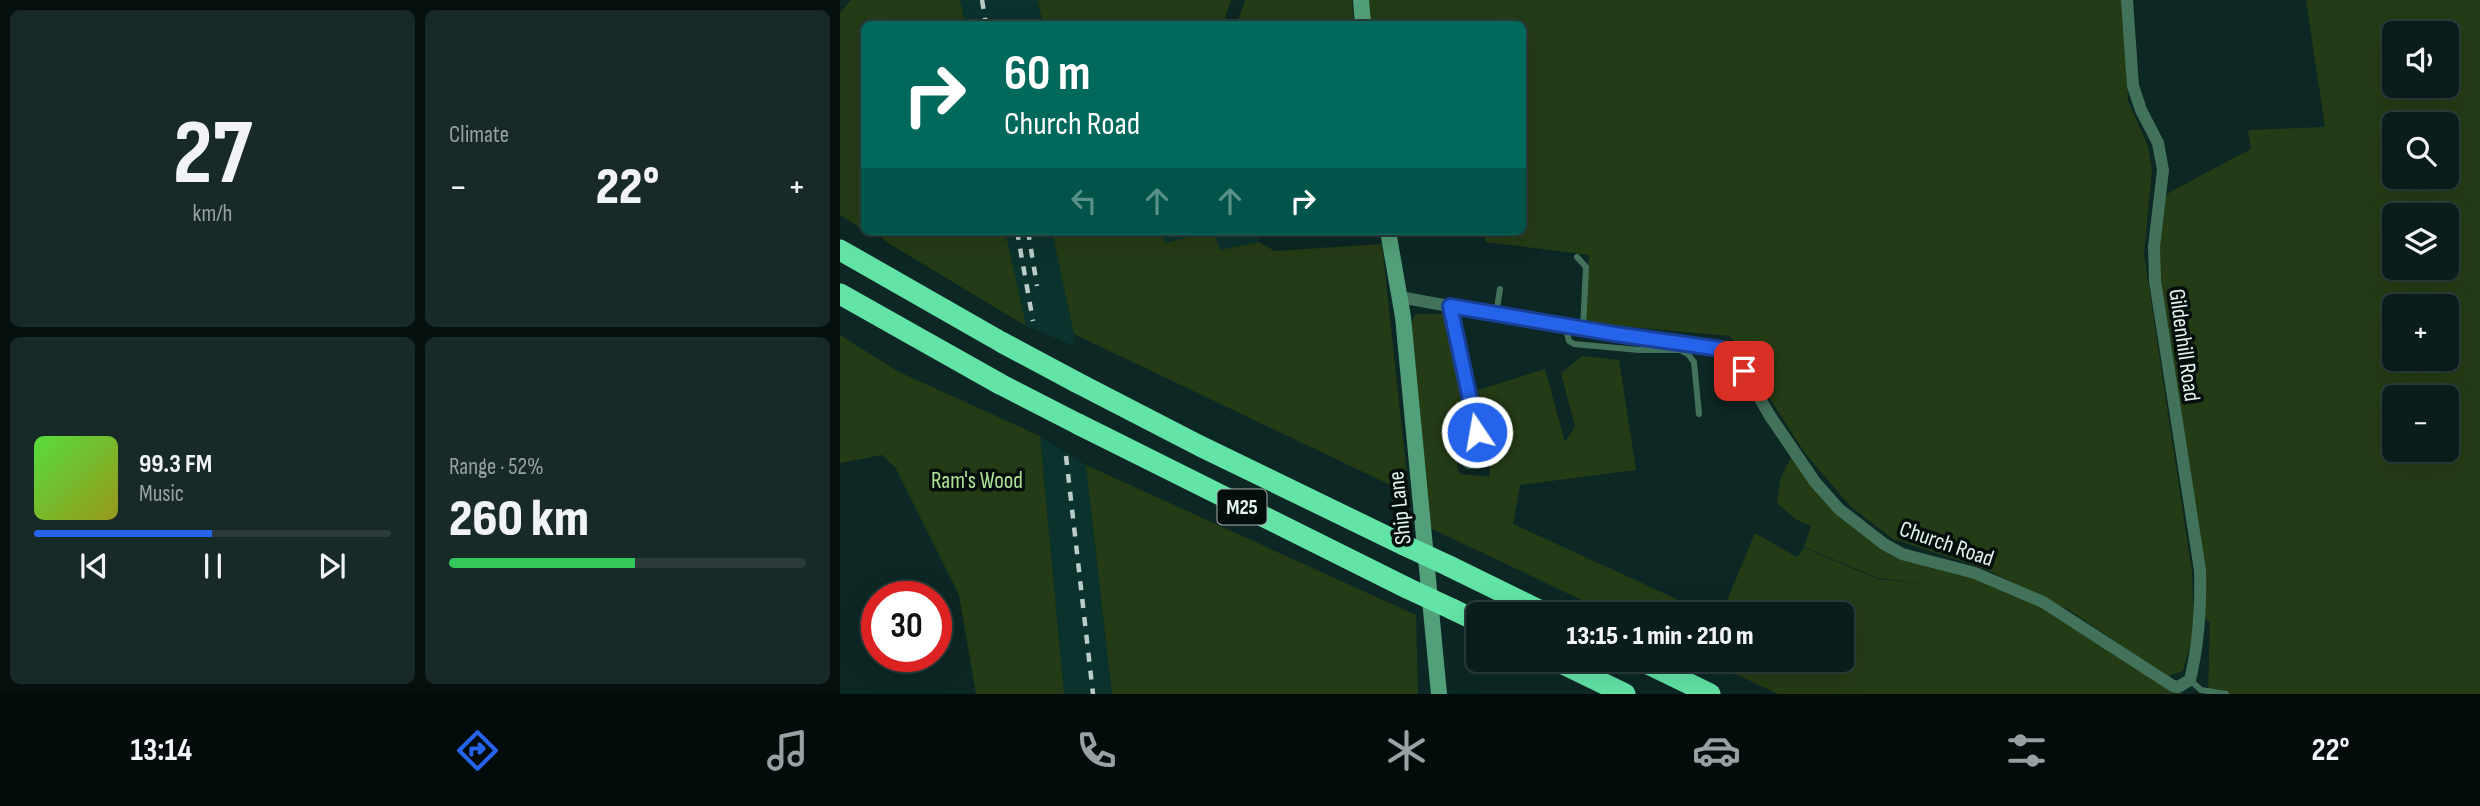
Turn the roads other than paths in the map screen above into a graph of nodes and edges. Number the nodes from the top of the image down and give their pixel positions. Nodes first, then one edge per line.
1 (1361, 0) edge
2 (2127, 0) edge
3 (1363, 21) edge
4 (1389, 235) edge
5 (840, 250) edge
6 (1577, 257) dead end
7 (1500, 289) dead end
8 (840, 294) edge
9 (1400, 297) junction
10 (1450, 306) junction
11 (1496, 315) junction
12 (1566, 327) junction
13 (1583, 329) junction
14 (1699, 414) dead end
15 (1469, 463) dead end
16 (1522, 602) edge
17 (1466, 616) edge
18 (1580, 672) edge
19 (1665, 672) edge
20 (2190, 680) junction
21 (1439, 694) edge
22 (1625, 694) edge
23 (1710, 694) edge
24 (2226, 694) edge

1 - 3 street
2 - 20 street, Gildenhill Road
4 - 9 street, Ship Lane
5 - 16 highway, M25, bridge
6 - 13 lane
7 - 11 lane
8 - 17 highway, M25, bridge
9 - 10 street, Church Road
9 - 21 street, Ship Lane
10 - 11 street, Church Road
10 - 15 street
11 - 12 street, Church Road
12 - 13 street, Church Road
12 - 14 lane
13 - 20 street, Church Road
18 - 22 highway
19 - 23 highway
20 - 24 lane

